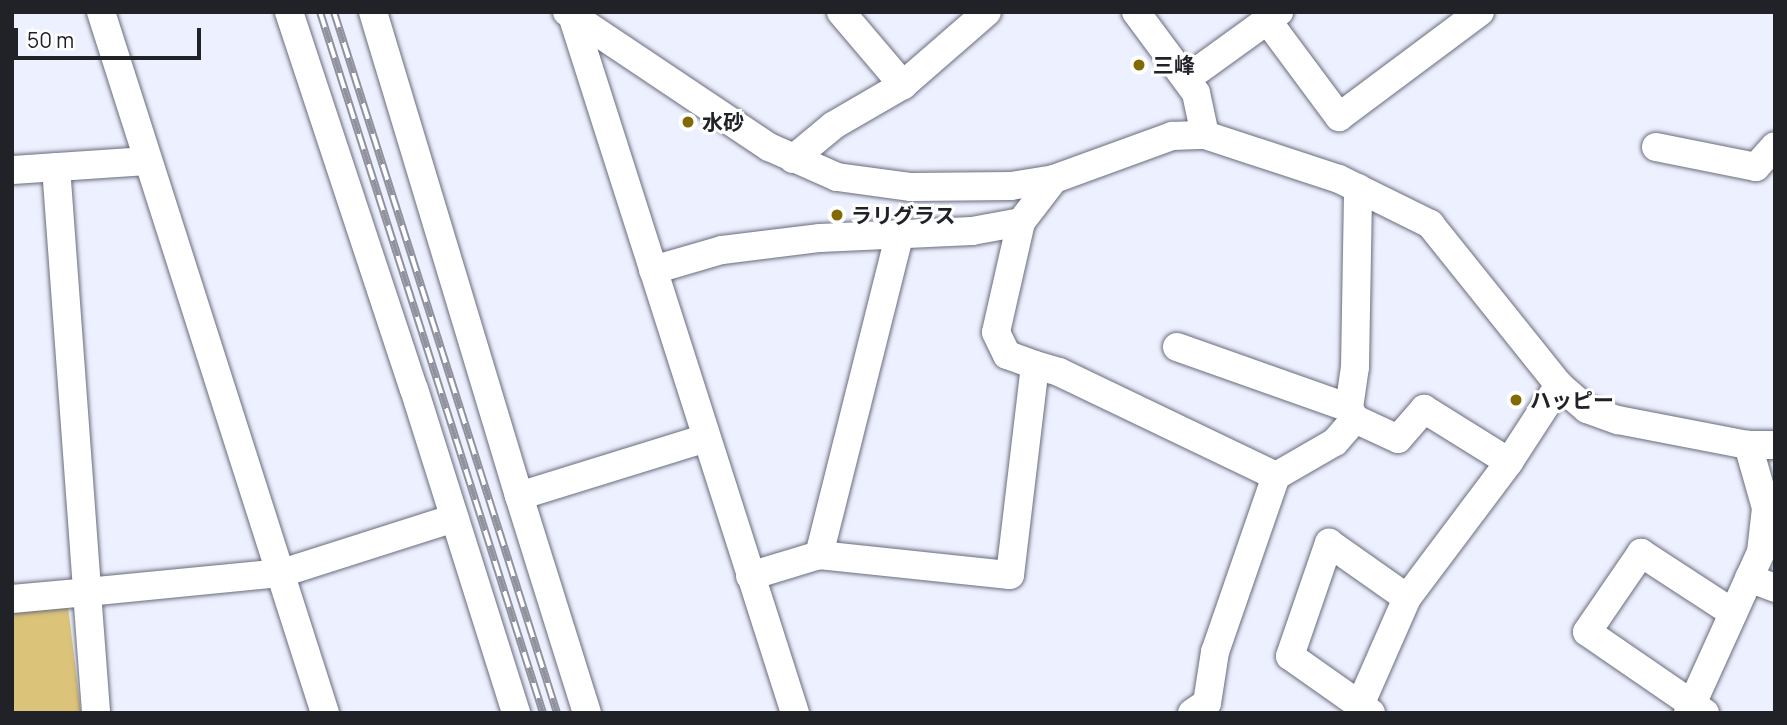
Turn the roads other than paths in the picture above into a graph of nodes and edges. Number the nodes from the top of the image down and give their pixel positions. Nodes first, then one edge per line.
1 (101, 12) edge
2 (289, 12) edge
3 (373, 12) edge
4 (841, 12) edge
5 (987, 12) edge
6 (1136, 12) edge
7 (1480, 12) edge
8 (570, 13) edge
9 (1273, 16) edge
10 (1186, 79) junction
11 (903, 85) junction
12 (1205, 135) junction
13 (1656, 146) dead end
14 (1775, 146) edge
15 (793, 159) junction
16 (148, 161) junction
17 (56, 167) junction
18 (12, 170) edge
19 (1054, 178) junction
20 (1358, 188) junction
21 (1021, 222) junction
22 (899, 236) junction
23 (653, 271) junction
24 (1177, 347) dead end
25 (1035, 365) junction
26 (1559, 385) junction
27 (1352, 414) junction
28 (706, 438) junction
29 (1762, 445) edge
30 (1509, 462) junction
31 (1276, 476) junction
32 (519, 496) junction
33 (454, 519) junction
34 (819, 555) junction
35 (282, 573) junction
36 (750, 576) junction
37 (1762, 583) edge
38 (87, 592) junction
39 (1407, 597) junction
40 (12, 599) edge
41 (1733, 613) junction
42 (1366, 709) edge
43 (1695, 711) edge
44 (96, 713) edge
45 (326, 713) edge
46 (516, 713) edge
47 (587, 713) edge
48 (794, 713) edge
49 (1192, 713) edge

1 - 16 street
2 - 33 street
3 - 32 street
4 - 11 street
5 - 11 street
6 - 10 street
7 - 9 street
8 - 15 street
8 - 23 street
9 - 10 street
10 - 12 street
11 - 15 street
12 - 19 street
12 - 20 street
13 - 14 street
15 - 19 street
16 - 17 street
16 - 35 street
17 - 18 street
17 - 38 street
19 - 21 street
20 - 26 street
20 - 27 street
21 - 22 street
21 - 25 street
22 - 23 street
22 - 34 street
23 - 28 street
24 - 27 street
25 - 31 street
25 - 34 street
26 - 29 street
26 - 30 street
27 - 30 street
27 - 31 street
28 - 32 street
28 - 36 street
29 - 37 street
30 - 39 street
31 - 49 street
32 - 47 street
33 - 35 street
33 - 46 street
34 - 36 street
35 - 38 street
35 - 45 street
36 - 48 street
37 - 41 street
38 - 40 street
38 - 44 street
39 - 42 street
39 - 42 street
41 - 43 street
41 - 43 street

